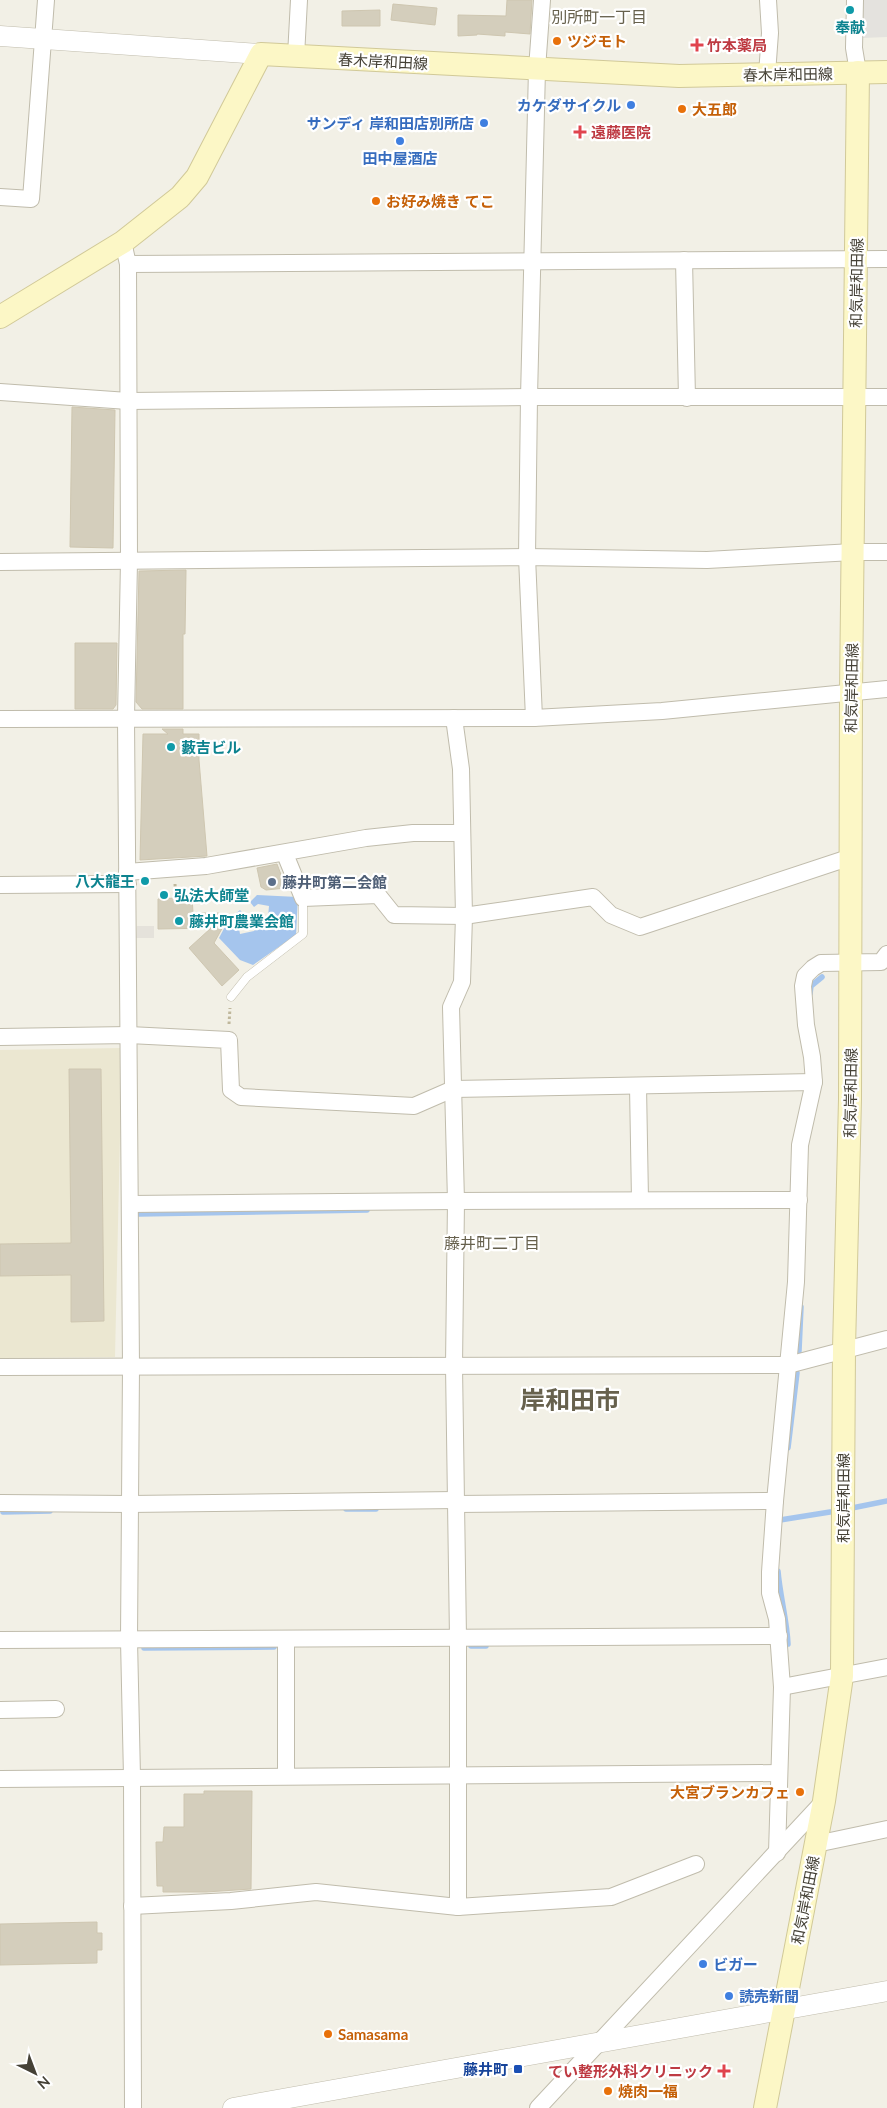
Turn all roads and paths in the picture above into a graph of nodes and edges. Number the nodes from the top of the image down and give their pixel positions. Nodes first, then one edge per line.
1 (46, 0) edge
2 (299, 0) edge
3 (542, 0) edge
4 (768, 0) edge
5 (855, 0) edge
6 (0, 36) edge
7 (44, 39) junction
8 (261, 54) junction
9 (296, 56) junction
10 (537, 69) junction
11 (858, 72) junction
12 (887, 72) edge
13 (767, 74) junction
14 (0, 197) edge
15 (123, 242) junction
16 (684, 260) junction
17 (857, 260) junction
18 (887, 260) edge
19 (532, 261) junction
20 (128, 264) junction
21 (0, 317) edge
22 (0, 392) edge
23 (529, 397) junction
24 (687, 398) junction
25 (855, 398) junction
26 (887, 398) edge
27 (128, 401) junction
28 (853, 552) junction
29 (887, 552) edge
30 (527, 557) junction
31 (129, 561) junction
32 (0, 562) edge
33 (887, 689) edge
34 (851, 692) junction
35 (126, 718) junction
36 (454, 718) junction
37 (534, 718) junction
38 (0, 719) edge
39 (462, 833) junction
40 (285, 854) junction
41 (851, 857) junction
42 (128, 878) junction
43 (0, 885) edge
44 (303, 898) junction
45 (464, 916) junction
46 (885, 961) edge
47 (851, 962) junction
48 (231, 997) joint
49 (129, 1035) junction
50 (0, 1037) edge
51 (228, 1040) junction
52 (814, 1082) junction
53 (638, 1086) junction
54 (453, 1089) junction
55 (456, 1200) junction
56 (640, 1200) junction
57 (799, 1200) junction
58 (130, 1204) junction
59 (887, 1339) edge
60 (844, 1349) junction
61 (788, 1365) junction
62 (454, 1366) junction
63 (131, 1367) junction
64 (0, 1368) edge
65 (775, 1501) junction
66 (456, 1502) junction
67 (0, 1503) edge
68 (130, 1504) junction
69 (779, 1636) junction
70 (458, 1638) junction
71 (286, 1639) junction
72 (0, 1640) edge
73 (129, 1640) junction
74 (887, 1667) edge
75 (842, 1676) junction
76 (782, 1687) junction
77 (56, 1709) dead end
78 (0, 1710) edge
79 (779, 1773) junction
80 (286, 1776) junction
81 (458, 1776) junction
82 (132, 1777) junction
83 (0, 1779) edge
84 (824, 1801) junction
85 (887, 1829) edge
86 (816, 1844) junction
87 (777, 1853) junction
88 (696, 1864) dead end
89 (132, 1906) junction
90 (458, 1907) junction
91 (887, 1990) edge
92 (783, 2010) junction
93 (597, 2043) junction
94 (133, 2108) edge
95 (233, 2108) edge
96 (538, 2108) edge
97 (765, 2108) edge

1 - 7 street
2 - 9 street
3 - 10 street
4 - 13 street
5 - 11 street
6 - 7 street
7 - 8 street
7 - 14 street
8 - 9 main road, 春木岸和田線
8 - 15 main road
9 - 10 main road, 春木岸和田線
10 - 13 main road, 春木岸和田線
10 - 19 street
11 - 12 main road, 春木岸和田線
11 - 13 main road, 春木岸和田線
11 - 17 main road, 和気岸和田線
15 - 20 street
15 - 21 main road
16 - 17 street
16 - 19 street
16 - 24 street
17 - 18 street
17 - 25 main road, 和気岸和田線
19 - 20 street
19 - 23 street
20 - 27 street
22 - 27 street
23 - 24 street
23 - 27 street
23 - 30 street
24 - 25 street
25 - 26 street
25 - 28 main road, 和気岸和田線
27 - 31 street
28 - 29 street
28 - 30 street
28 - 34 main road, 和気岸和田線
30 - 31 street
30 - 37 street
31 - 32 street
31 - 35 street
33 - 34 street
34 - 37 street
34 - 41 main road, 和気岸和田線
35 - 36 street
35 - 38 street
35 - 42 street
36 - 37 street
36 - 39 street
39 - 40 street
39 - 45 street
40 - 42 street
40 - 44 street
41 - 45 street
41 - 47 main road, 和気岸和田線
42 - 43 street
42 - 49 street
44 - 45 street
44 - 48 lane
45 - 54 street
46 - 47 street
47 - 52 street
47 - 60 main road, 和気岸和田線
48 - 51 path
49 - 50 street
49 - 51 street
49 - 58 street
51 - 54 street
52 - 53 street
52 - 57 street
53 - 54 street
53 - 56 street
54 - 55 street
55 - 56 street
55 - 58 street
55 - 62 street
56 - 57 street
57 - 61 street
58 - 63 street
59 - 60 street
60 - 61 street
60 - 75 main road, 和気岸和田線
61 - 62 street
61 - 65 street
62 - 63 street
62 - 66 street
63 - 64 street
63 - 68 street
65 - 66 street
65 - 69 street
66 - 68 street
66 - 70 street
67 - 68 street
68 - 73 street
69 - 70 street
69 - 76 street
70 - 71 street
70 - 81 street
71 - 73 street
71 - 80 street
72 - 73 street
73 - 82 street
74 - 75 street
75 - 76 street
75 - 84 main road, 和気岸和田線
76 - 79 street
77 - 78 street
79 - 81 street
79 - 87 street
80 - 81 street
80 - 82 street
81 - 90 street
82 - 83 street
82 - 89 street
84 - 86 main road, 和気岸和田線
84 - 87 street
85 - 86 street
86 - 92 main road, 和気岸和田線
87 - 93 street
88 - 90 street
89 - 90 street
89 - 94 street
91 - 92 street
92 - 93 street
92 - 97 main road, 和気岸和田線
93 - 95 street
93 - 96 street

